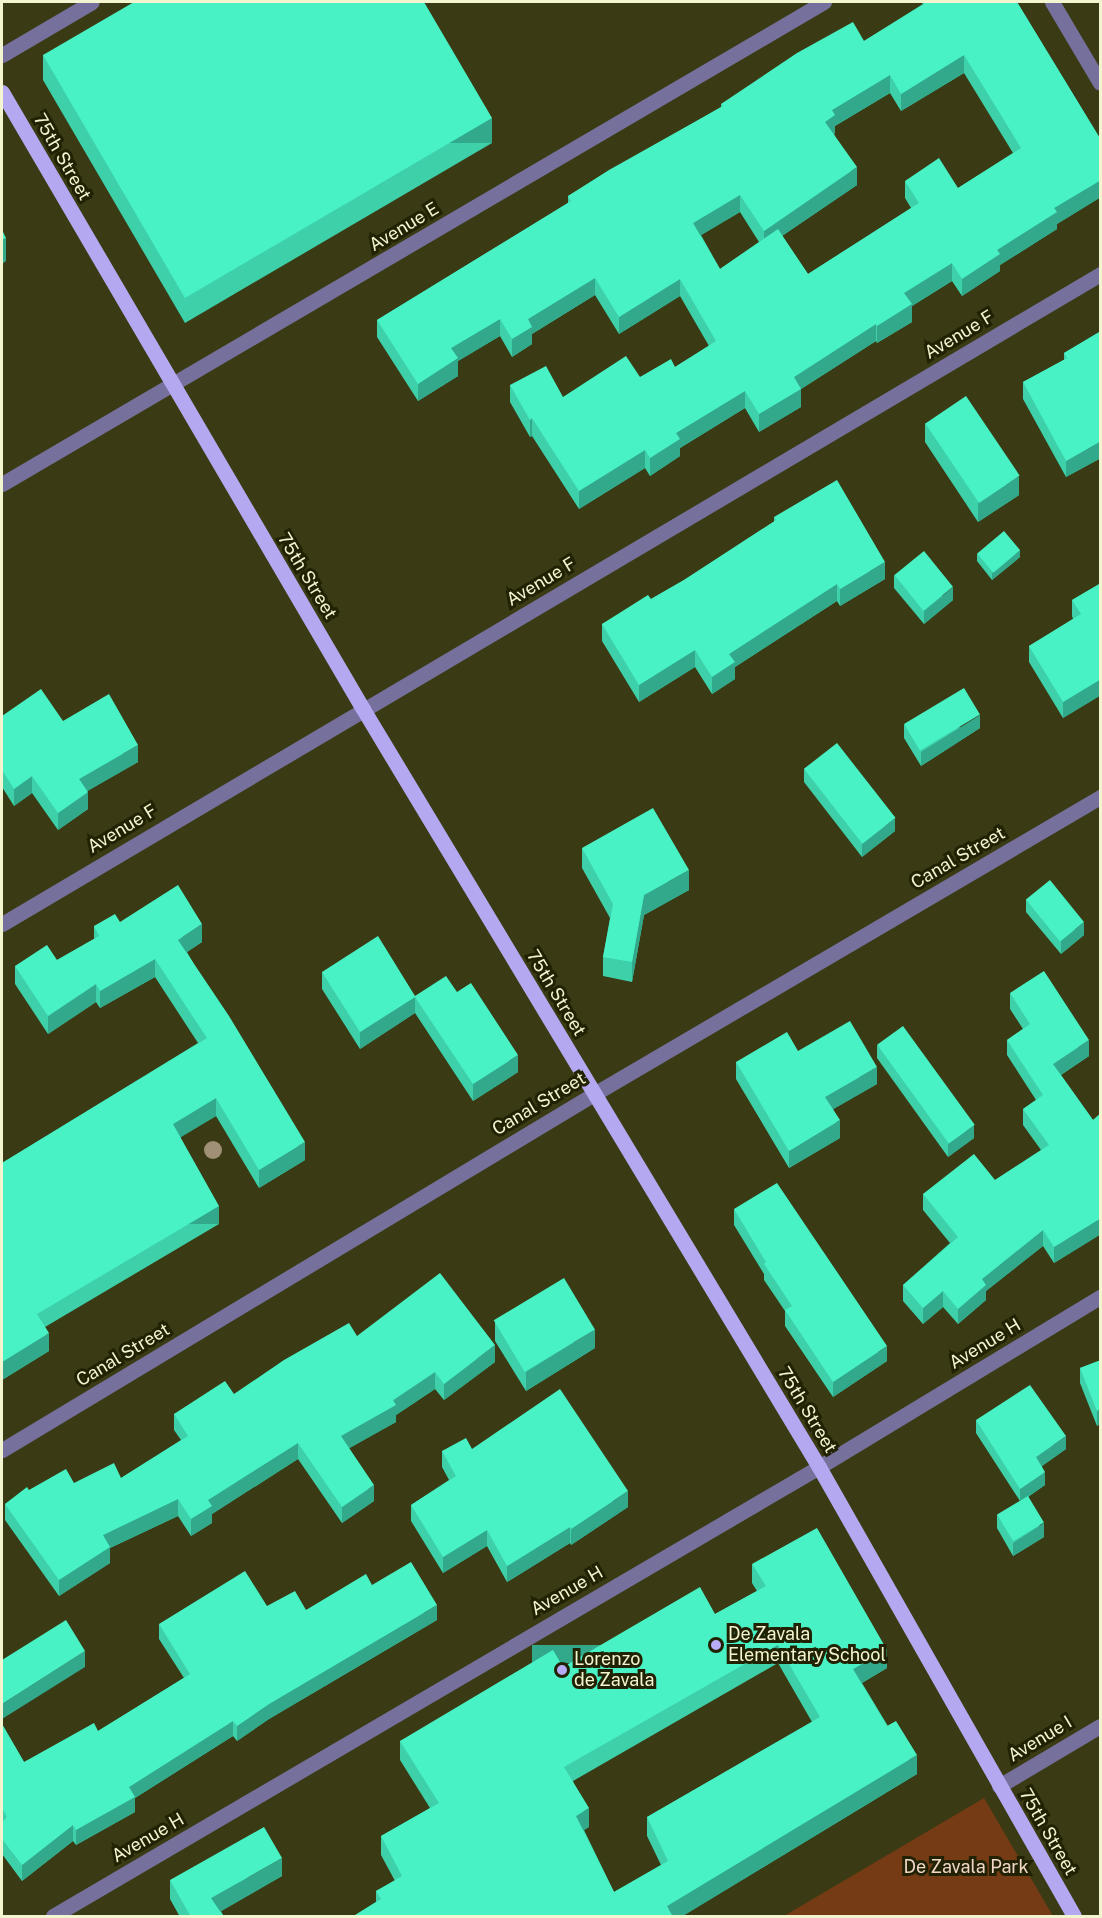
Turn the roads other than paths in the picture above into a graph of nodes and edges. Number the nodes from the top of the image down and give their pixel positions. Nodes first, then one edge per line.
1 (92, 2) edge
2 (824, 2) edge
3 (1052, 2) edge
4 (2, 55) edge
5 (1101, 83) edge
6 (2, 92) edge
7 (1101, 274) edge
8 (172, 386) junction
9 (2, 484) edge
10 (363, 709) junction
11 (1101, 797) edge
12 (2, 924) edge
13 (594, 1094) junction
14 (1101, 1297) edge
15 (2, 1450) edge
16 (819, 1467) junction
17 (1101, 1726) edge
18 (999, 1786) junction
19 (52, 1917) edge
20 (1074, 1917) edge

1 - 4 street
2 - 8 street, Avenue E
3 - 5 street
6 - 8 main road, 75th Street
7 - 10 street, Avenue F
8 - 9 street, Avenue E
8 - 10 main road, 75th Street
10 - 12 street, Avenue F
10 - 13 main road, 75th Street
11 - 13 street, Canal Street
13 - 15 street, Canal Street
13 - 16 main road, 75th Street
14 - 16 street, Avenue H
16 - 18 main road, 75th Street
16 - 19 street, Avenue H
17 - 18 street, Avenue I
18 - 20 main road, 75th Street

